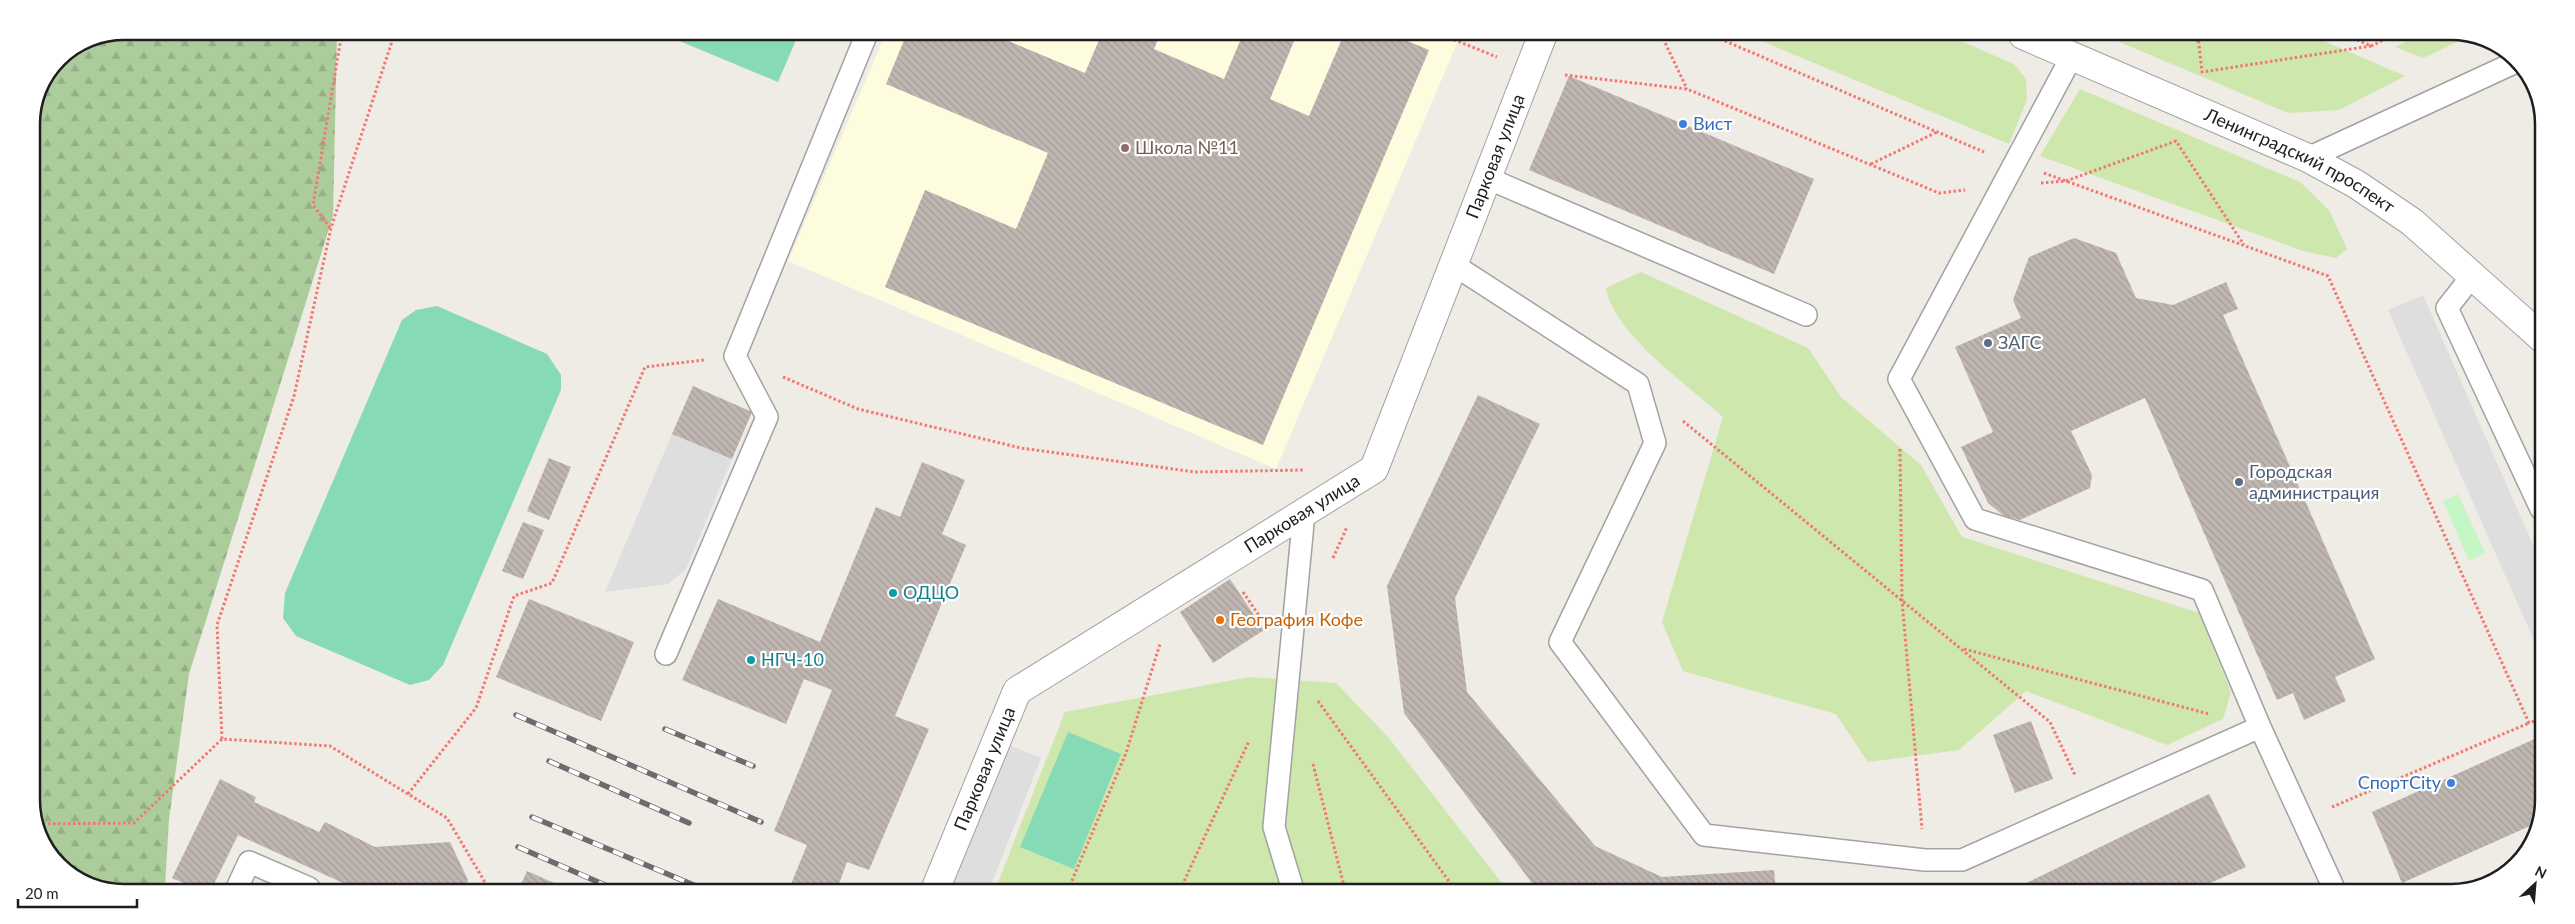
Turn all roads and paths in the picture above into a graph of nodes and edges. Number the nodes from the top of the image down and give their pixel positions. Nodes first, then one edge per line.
1 (341, 40) edge
2 (392, 40) edge
3 (864, 40) edge
4 (1454, 40) edge
5 (1541, 40) edge
6 (1664, 40) edge
7 (2035, 40) edge
8 (2357, 40) edge
9 (2384, 40) edge
10 (2198, 41) edge
11 (2371, 46) junction
12 (2072, 56) junction
13 (2510, 65) edge
14 (1529, 71) junction
15 (1687, 90) junction
16 (1937, 132) dead end
17 (2308, 158) junction
18 (1870, 164) junction
19 (1488, 178) junction
20 (2002, 187) junction
21 (331, 228) junction
22 (2245, 246) dead end
23 (1454, 265) junction
24 (2328, 276) dead end
25 (2472, 276) junction
26 (1806, 315) dead end
27 (2535, 332) edge
28 (735, 356) junction
29 (1638, 384) junction
30 (1900, 446) dead end
31 (1314, 470) dead end
32 (2535, 495) edge
33 (1304, 513) junction
34 (1222, 564) junction
35 (1902, 600) junction
36 (1162, 636) dead end
37 (1961, 648) junction
38 (666, 654) dead end
39 (1290, 663) junction
40 (2535, 721) edge
41 (2529, 723) junction
42 (2260, 727) junction
43 (222, 739) junction
44 (1311, 755) dead end
45 (408, 794) junction
46 (2088, 803) junction
47 (2301, 820) junction
48 (43, 824) edge
49 (1925, 860) junction
50 (239, 884) edge
51 (300, 884) edge
52 (486, 884) edge
53 (937, 884) edge
54 (1071, 884) edge
55 (1291, 884) edge
56 (1343, 884) edge
57 (1451, 884) edge
58 (2332, 884) edge

1 - 21 path
2 - 21 path
3 - 28 lane
4 - 14 path
5 - 14 street, Парковая улица
6 - 15 path
7 - 12 street, Ленинградский проспект
8 - 11 path
9 - 11 path
10 - 11 path
12 - 17 street, Ленинградский проспект
12 - 20 lane
13 - 17 lane
14 - 15 path
14 - 19 street, Парковая улица
15 - 18 path
16 - 18 path
17 - 25 street, Ленинградский проспект
18 - 20 path
19 - 23 street, Парковая улица
19 - 26 lane
20 - 22 path
20 - 42 lane
21 - 43 path
23 - 29 lane
23 - 33 street, Парковая улица
24 - 41 path
25 - 27 street, Ленинградский проспект
25 - 32 lane
28 - 31 path
28 - 38 lane
28 - 45 path
29 - 35 path
29 - 49 lane
30 - 35 path
33 - 34 street, Парковая улица
33 - 39 lane
34 - 39 path
34 - 53 street, Парковая улица
35 - 37 path
35 - 49 path
36 - 54 path
37 - 42 path
37 - 46 path
39 - 55 lane
39 - 57 path
40 - 41 path
41 - 47 path
42 - 46 lane
42 - 47 lane
43 - 45 path
43 - 48 path
44 - 56 path
45 - 52 path
46 - 49 lane
47 - 58 lane
50 - 51 lane

